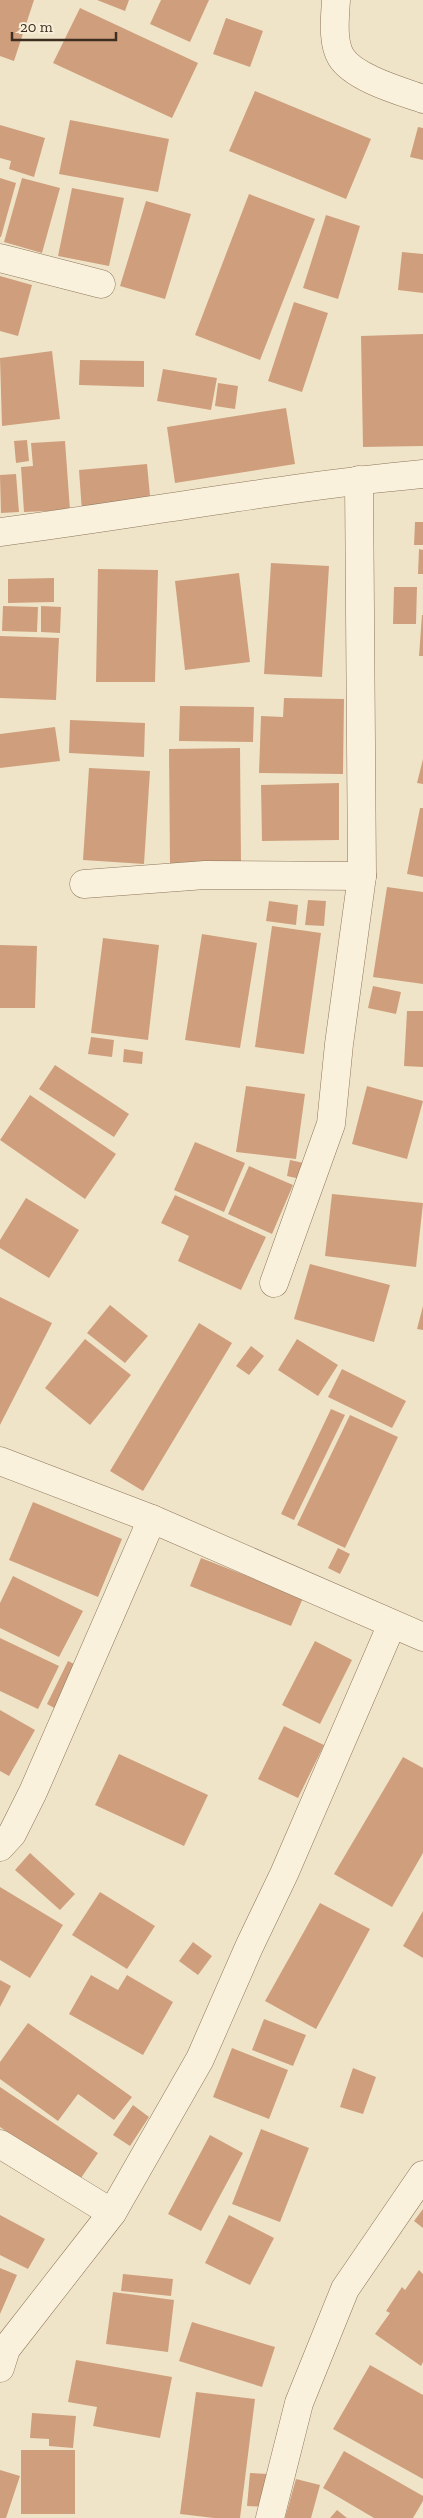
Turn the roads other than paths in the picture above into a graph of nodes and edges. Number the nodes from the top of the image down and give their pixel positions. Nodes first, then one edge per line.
1 (336, 0) edge
2 (423, 99) edge
3 (0, 258) edge
4 (102, 284) dead end
5 (423, 474) edge
6 (359, 480) junction
7 (0, 532) edge
8 (362, 876) junction
9 (84, 884) dead end
10 (274, 1283) dead end
11 (0, 1460) edge
12 (152, 1519) junction
13 (392, 1624) junction
14 (423, 1637) edge
15 (0, 1847) edge
16 (0, 2144) edge
17 (423, 2174) edge
18 (112, 2213) junction
19 (0, 2368) edge
20 (270, 2518) edge

1 - 2 street
3 - 4 street
5 - 6 street
6 - 7 street
6 - 8 street
8 - 9 street
8 - 10 street
11 - 12 street
12 - 13 street
12 - 15 street
13 - 14 street
13 - 18 street
16 - 18 street
17 - 20 street
18 - 19 street

